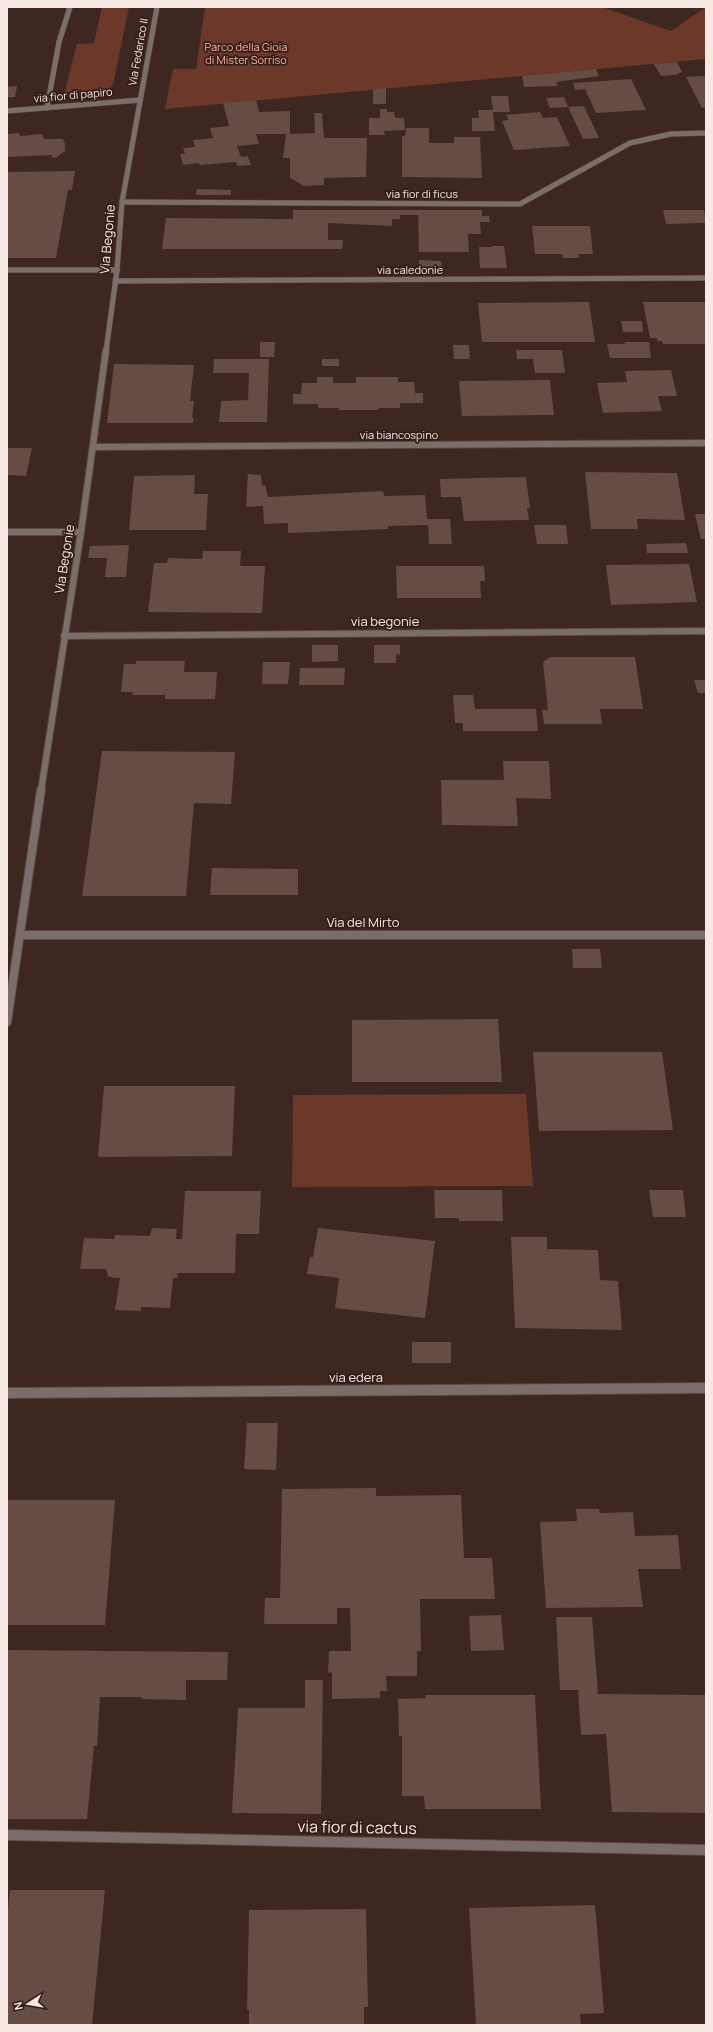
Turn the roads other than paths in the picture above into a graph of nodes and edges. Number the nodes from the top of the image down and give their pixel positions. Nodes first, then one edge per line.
1 (70, 7) edge
2 (157, 7) edge
3 (140, 100) junction
4 (47, 108) junction
5 (7, 111) edge
6 (706, 133) edge
7 (122, 202) junction
8 (7, 270) edge
9 (117, 270) junction
10 (706, 278) edge
11 (115, 281) junction
12 (706, 443) edge
13 (93, 447) junction
14 (7, 532) edge
15 (81, 532) junction
16 (706, 631) edge
17 (64, 636) junction
18 (20, 935) junction
19 (706, 935) edge
20 (7, 1022) edge
21 (706, 1388) edge
22 (7, 1393) edge
23 (7, 1835) edge
24 (706, 1850) edge

1 - 4 street
2 - 3 street, Via Federico II
3 - 4 street, via fior di papiro
3 - 7 street, Via Begonie
4 - 5 street, via fior di papiro
6 - 7 street, via fior di ficus
7 - 9 street, Via Begonie
8 - 9 street
9 - 11 street, Via Begonie
10 - 11 street, via caledonie
11 - 13 street, Via Begonie
12 - 13 street, via biancospino
13 - 15 street, Via Begonie
14 - 15 street
15 - 17 street, Via Begonie
16 - 17 street, via begonie
17 - 18 street, Via Begonie
18 - 19 street, Via del Mirto
18 - 20 street, Via Begonie
21 - 22 street, via edera
23 - 24 street, via fior di cactus

